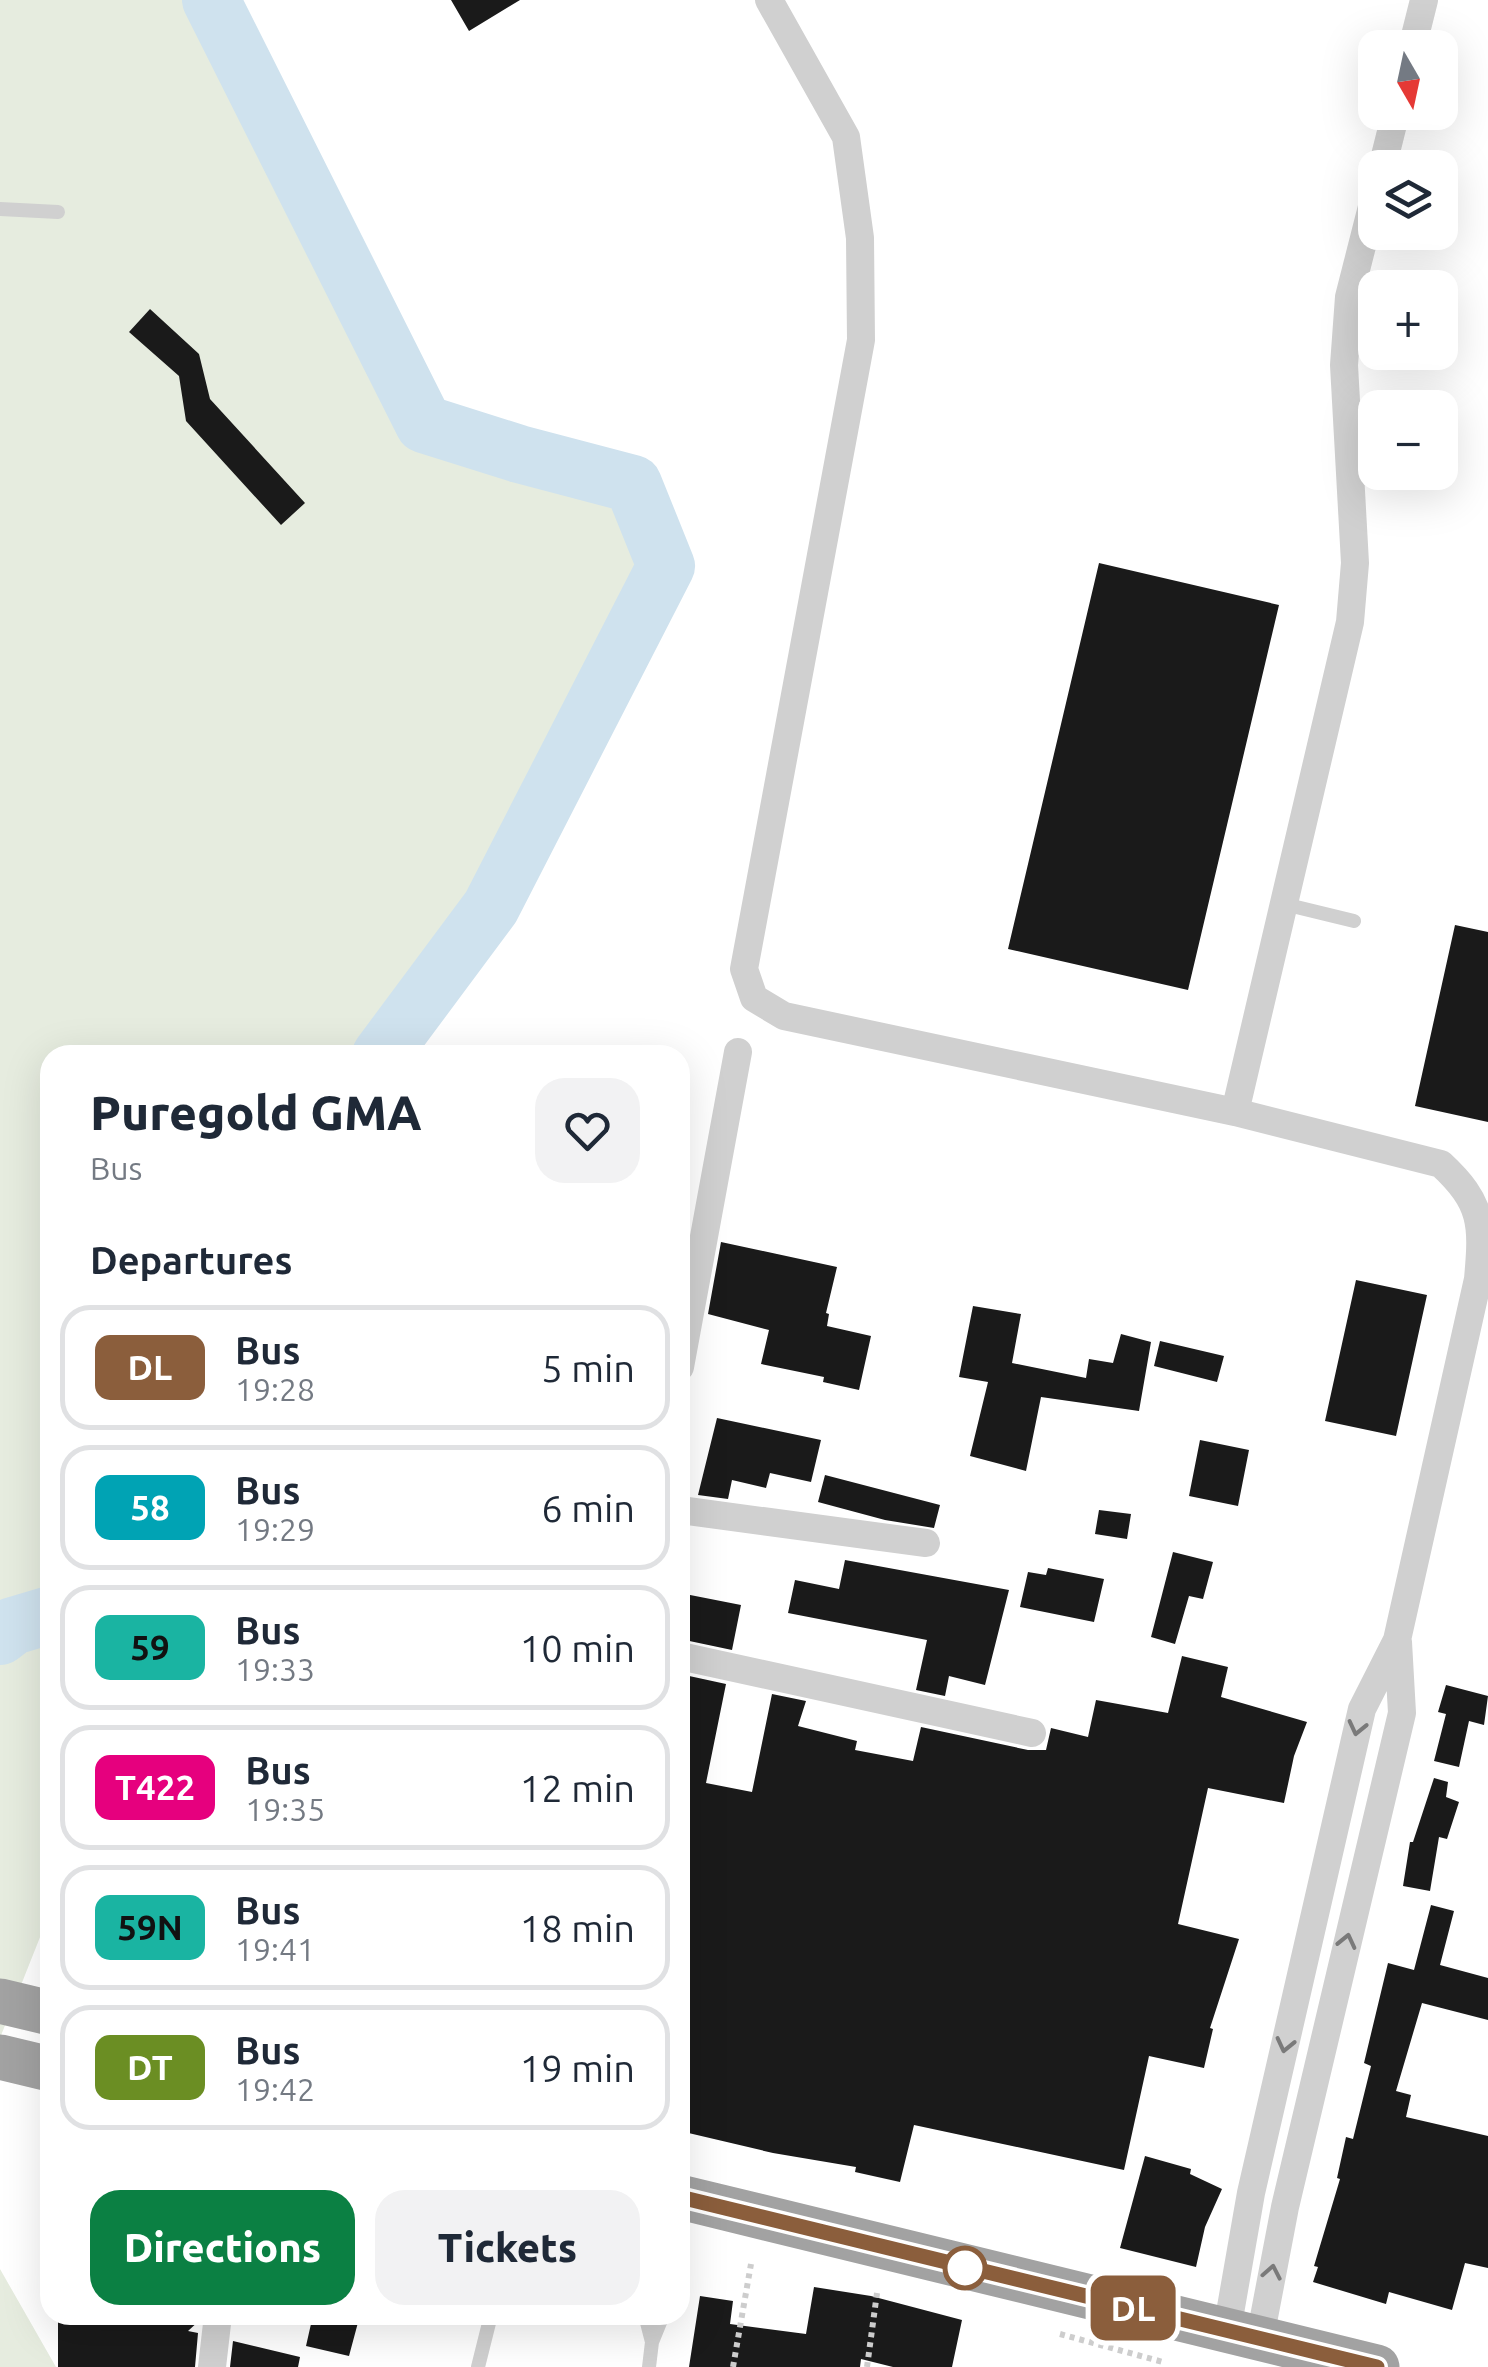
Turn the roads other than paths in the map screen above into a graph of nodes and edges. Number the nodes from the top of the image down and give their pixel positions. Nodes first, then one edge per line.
1 (769, 0) edge
2 (1424, 0) edge
3 (1416, 30) edge
4 (0, 209) edge
5 (58, 212) dead end
6 (1362, 250) edge
7 (1284, 904) junction
8 (1354, 921) dead end
9 (738, 1052) dead end
10 (1236, 1112) junction
11 (690, 1313) edge
12 (690, 1511) edge
13 (926, 1543) dead end
14 (1398, 1640) junction
15 (690, 1658) edge
16 (1032, 1732) dead end
17 (0, 2001) edge
18 (40, 2011) edge
19 (0, 2057) edge
20 (40, 2067) edge
21 (690, 2214) edge
22 (217, 2325) edge
23 (488, 2325) edge
24 (648, 2325) edge
25 (659, 2325) edge
26 (652, 2342) junction
27 (1266, 2345) edge
28 (212, 2367) edge
29 (478, 2367) edge
30 (649, 2367) edge
31 (1378, 2367) edge

1 - 10 street
2 - 3 street
4 - 5 lane
6 - 7 street
7 - 8 lane
7 - 10 street
9 - 11 street
10 - 14 street
12 - 13 street
27 -> 14 street
14 -> 27 street
15 - 16 street
17 - 18 highway
19 - 20 highway
21 - 27 highway
22 - 28 street
23 - 29 lane
24 - 26 lane
25 - 26 lane
26 - 30 lane
27 - 31 highway

